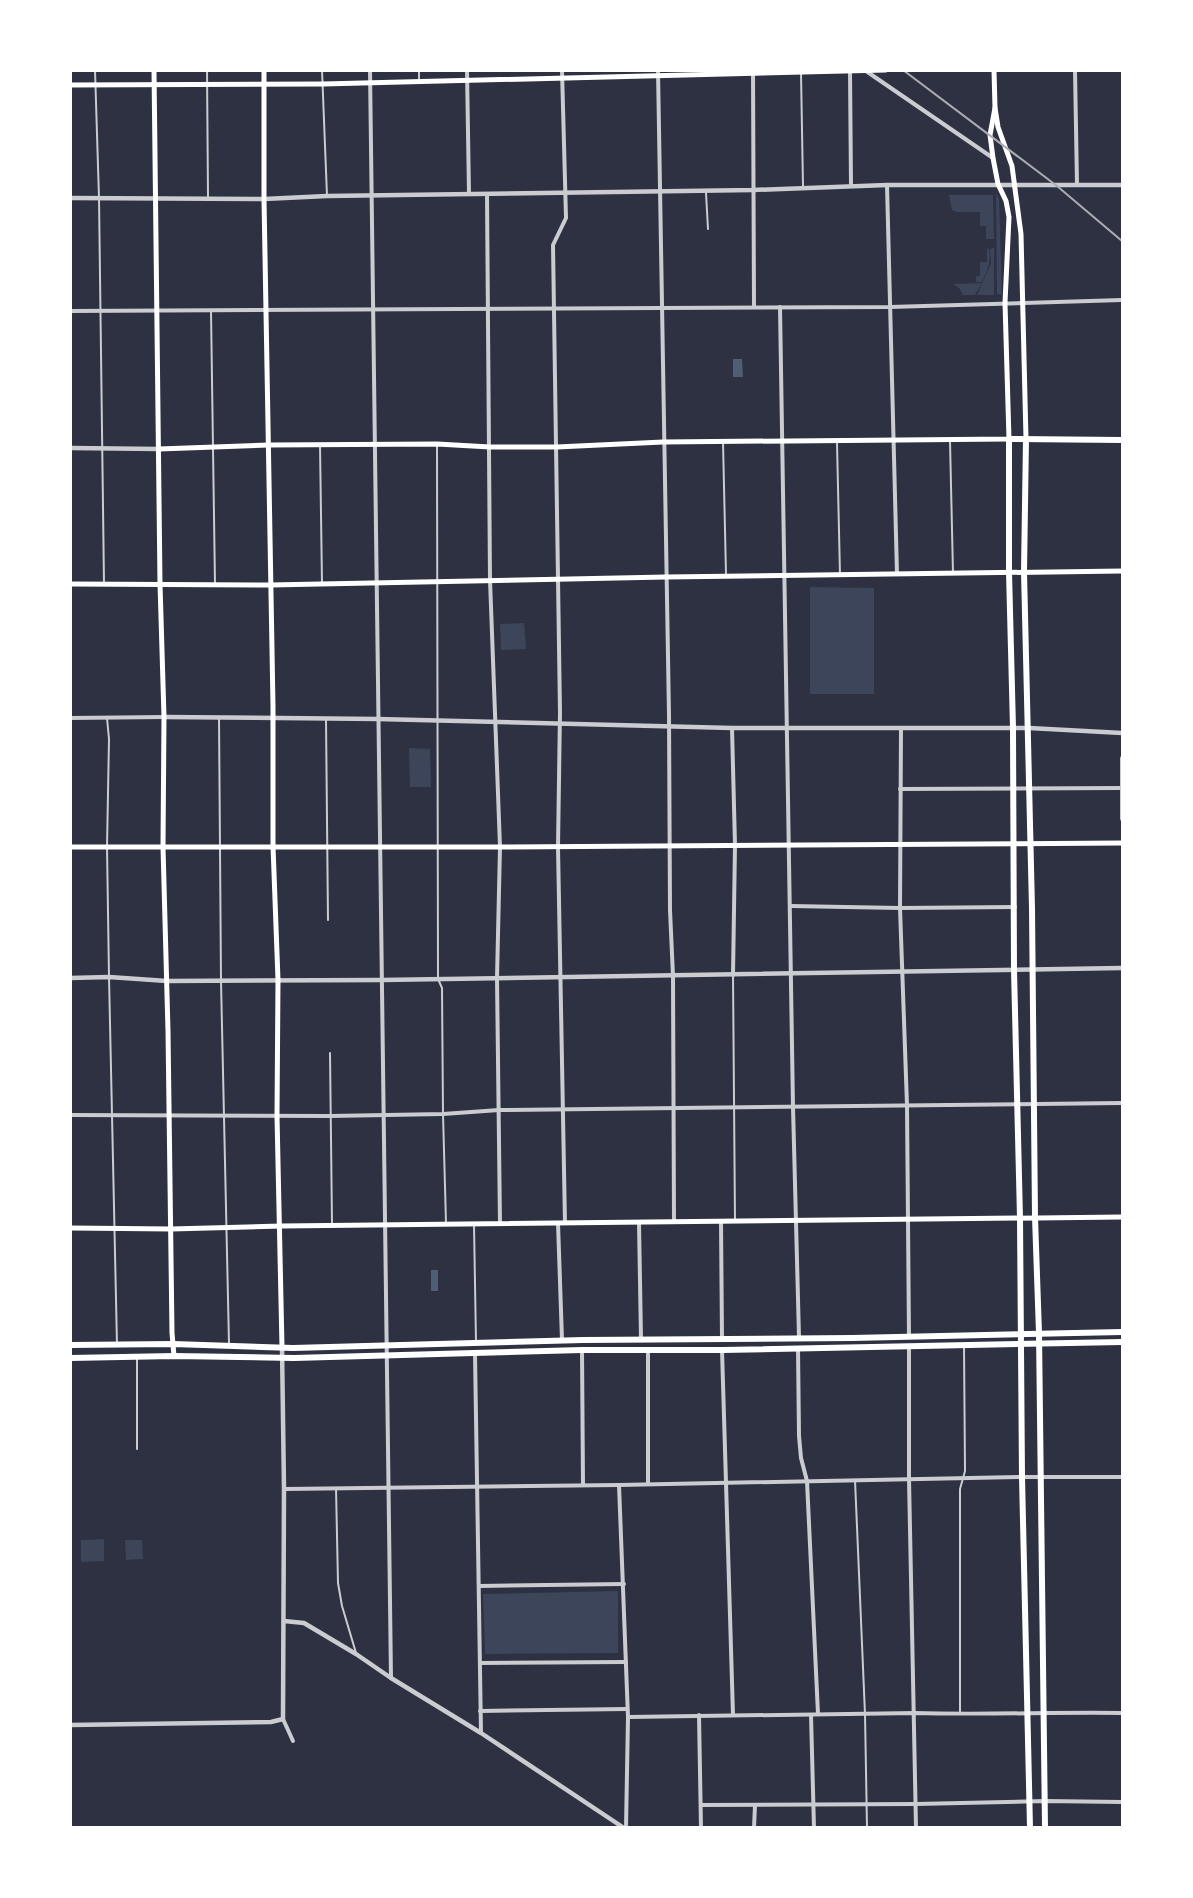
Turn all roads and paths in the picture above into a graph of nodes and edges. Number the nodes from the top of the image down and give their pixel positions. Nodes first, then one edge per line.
1 (95, 70) edge
2 (154, 70) edge
3 (207, 70) edge
4 (264, 70) edge
5 (322, 70) edge
6 (370, 70) edge
7 (419, 70) edge
8 (467, 70) edge
9 (562, 70) edge
10 (886, 70) edge
11 (994, 70) edge
12 (1075, 70) edge
13 (850, 71) edge
14 (867, 71) edge
15 (753, 72) edge
16 (658, 73) edge
17 (801, 73) junction
18 (562, 78) junction
19 (467, 80) junction
20 (419, 81) junction
21 (264, 83) junction
22 (370, 83) junction
23 (323, 84) junction
24 (70, 85) edge
25 (95, 85) junction
26 (154, 85) junction
27 (208, 85) junction
28 (995, 108) junction
29 (993, 158) junction
30 (998, 184) junction
31 (887, 185) junction
32 (1077, 185) junction
33 (1122, 185) edge
34 (851, 186) junction
35 (1016, 186) junction
36 (803, 187) junction
37 (753, 190) junction
38 (660, 191) junction
39 (706, 191) junction
40 (566, 192) junction
41 (469, 194) junction
42 (487, 194) junction
43 (327, 196) junction
44 (372, 196) junction
45 (70, 198) edge
46 (99, 198) junction
47 (156, 198) junction
48 (208, 198) junction
49 (264, 199) junction
50 (708, 229) dead end
51 (1122, 300) edge
52 (1005, 303) junction
53 (1022, 303) junction
54 (780, 307) junction
55 (890, 307) junction
56 (662, 308) junction
57 (754, 308) junction
58 (267, 309) junction
59 (373, 309) junction
60 (488, 309) junction
61 (554, 309) junction
62 (157, 310) junction
63 (211, 310) junction
64 (70, 311) edge
65 (100, 311) junction
66 (950, 439) junction
67 (1009, 439) junction
68 (1026, 439) junction
69 (837, 440) junction
70 (892, 440) junction
71 (1122, 440) edge
72 (723, 441) junction
73 (783, 441) junction
74 (663, 442) junction
75 (437, 444) junction
76 (268, 445) junction
77 (320, 445) junction
78 (375, 445) junction
79 (213, 446) junction
80 (102, 447) junction
81 (490, 447) junction
82 (556, 447) junction
83 (70, 448) edge
84 (159, 449) junction
85 (1122, 571) edge
86 (1009, 572) junction
87 (1024, 572) junction
88 (953, 573) junction
89 (897, 574) junction
90 (840, 575) junction
91 (785, 576) junction
92 (666, 577) junction
93 (726, 577) junction
94 (558, 579) junction
95 (490, 580) junction
96 (375, 582) junction
97 (438, 582) junction
98 (322, 583) junction
99 (70, 584) edge
100 (104, 584) junction
101 (160, 584) junction
102 (215, 584) junction
103 (270, 585) junction
104 (164, 717) junction
105 (219, 717) junction
106 (70, 718) edge
107 (107, 718) junction
108 (273, 718) junction
109 (326, 719) junction
110 (377, 719) junction
111 (436, 721) junction
112 (495, 722) junction
113 (560, 724) junction
114 (669, 727) junction
115 (787, 727) junction
116 (732, 728) junction
117 (1013, 728) junction
118 (1029, 728) junction
119 (901, 729) junction
120 (1122, 733) edge
121 (1122, 758) edge
122 (1029, 788) junction
123 (1122, 788) edge
124 (900, 789) junction
125 (1013, 789) junction
126 (1122, 819) edge
127 (1013, 843) junction
128 (1122, 843) edge
129 (900, 844) junction
130 (1031, 844) junction
131 (735, 845) junction
132 (789, 845) junction
133 (273, 846) junction
134 (326, 846) junction
135 (379, 846) junction
136 (436, 846) junction
137 (669, 846) junction
138 (70, 847) edge
139 (107, 847) junction
140 (163, 847) junction
141 (219, 847) junction
142 (500, 847) junction
143 (558, 847) junction
144 (791, 906) junction
145 (900, 908) junction
146 (1015, 908) junction
147 (328, 920) dead end
148 (1122, 968) edge
149 (1032, 969) junction
150 (1014, 970) junction
151 (902, 972) junction
152 (792, 974) junction
153 (733, 975) junction
154 (673, 976) junction
155 (109, 977) junction
156 (561, 977) junction
157 (70, 978) edge
158 (497, 978) junction
159 (438, 979) junction
160 (278, 980) junction
161 (382, 980) junction
162 (167, 981) junction
163 (221, 981) junction
164 (330, 1053) dead end
165 (1122, 1103) edge
166 (1017, 1104) junction
167 (1034, 1104) junction
168 (907, 1105) junction
169 (734, 1107) junction
170 (793, 1107) junction
171 (672, 1108) junction
172 (564, 1109) junction
173 (499, 1110) junction
174 (384, 1114) junction
175 (443, 1114) junction
176 (70, 1115) edge
177 (224, 1115) junction
178 (112, 1116) junction
179 (170, 1116) junction
180 (277, 1116) junction
181 (330, 1116) junction
182 (1035, 1217) junction
183 (1122, 1217) edge
184 (1020, 1218) junction
185 (909, 1220) junction
186 (735, 1221) junction
187 (795, 1221) junction
188 (674, 1222) junction
189 (721, 1222) junction
190 (562, 1223) junction
191 (639, 1223) junction
192 (446, 1224) junction
193 (474, 1224) junction
194 (500, 1224) junction
195 (386, 1225) junction
196 (280, 1226) junction
197 (332, 1226) junction
198 (70, 1228) edge
199 (113, 1228) junction
200 (225, 1228) junction
201 (171, 1229) junction
202 (1122, 1332) edge
203 (1020, 1333) junction
204 (1039, 1333) junction
205 (799, 1337) junction
206 (909, 1337) junction
207 (722, 1338) junction
208 (641, 1339) junction
209 (562, 1340) junction
210 (476, 1342) junction
211 (1122, 1342) edge
212 (173, 1344) junction
213 (387, 1344) junction
214 (1021, 1344) junction
215 (1038, 1344) junction
216 (70, 1345) edge
217 (117, 1345) junction
218 (229, 1346) junction
219 (964, 1346) junction
220 (282, 1347) junction
221 (798, 1347) junction
222 (909, 1347) junction
223 (582, 1350) junction
224 (648, 1350) junction
225 (722, 1350) junction
226 (387, 1354) junction
227 (476, 1354) junction
228 (174, 1356) junction
229 (70, 1358) edge
230 (137, 1358) junction
231 (282, 1358) junction
232 (137, 1449) dead end
233 (1022, 1477) junction
234 (1040, 1477) junction
235 (1122, 1477) edge
236 (909, 1479) junction
237 (963, 1479) junction
238 (855, 1480) junction
239 (807, 1481) junction
240 (726, 1483) junction
241 (648, 1484) junction
242 (583, 1485) junction
243 (619, 1485) junction
244 (477, 1486) junction
245 (389, 1487) junction
246 (336, 1488) junction
247 (284, 1489) junction
248 (624, 1584) junction
249 (479, 1587) junction
250 (284, 1621) junction
251 (356, 1654) junction
252 (626, 1662) junction
253 (480, 1663) junction
254 (392, 1678) junction
255 (627, 1709) junction
256 (480, 1711) junction
257 (1028, 1712) junction
258 (1043, 1712) junction
259 (915, 1713) junction
260 (1122, 1713) edge
261 (865, 1714) junction
262 (960, 1714) junction
263 (699, 1715) junction
264 (811, 1715) junction
265 (818, 1715) junction
266 (733, 1716) junction
267 (628, 1717) junction
268 (283, 1719) junction
269 (70, 1725) edge
270 (481, 1733) junction
271 (293, 1741) dead end
272 (1044, 1801) junction
273 (1029, 1802) junction
274 (1122, 1802) edge
275 (755, 1804) junction
276 (813, 1804) junction
277 (867, 1804) junction
278 (916, 1804) junction
279 (701, 1805) junction
280 (625, 1827) edge
281 (701, 1827) edge
282 (754, 1827) edge
283 (814, 1827) edge
284 (867, 1827) edge
285 (916, 1827) edge
286 (1029, 1827) edge
287 (1045, 1827) edge

1 - 25 lane
2 - 26 main road
3 - 27 lane
4 - 21 main road
5 - 23 lane
6 - 22 street
7 - 20 lane
8 - 19 street
9 - 18 street
10 - 14 main road
11 - 28 main road
12 - 32 street
13 - 14 main road
13 - 17 main road
13 - 34 street
14 - 29 street
15 - 16 main road
15 - 17 main road
15 - 37 street
16 - 18 main road
16 - 38 street
17 - 36 lane
18 - 19 main road
18 - 40 street
19 - 20 main road
19 - 41 street
20 - 22 main road
21 - 23 main road
21 - 27 main road
21 - 49 main road
22 - 23 main road
22 - 44 street
23 - 43 lane
24 - 25 main road
25 - 26 main road
25 - 46 lane
26 - 27 main road
26 - 47 main road
27 - 48 lane
28 - 29 main road
28 - 35 main road
29 - 30 main road
30 - 31 street
30 - 35 street
30 - 52 main road
31 - 34 street
31 - 55 street
32 - 33 street
32 - 35 street
34 - 36 street
35 - 53 main road
36 - 37 street
37 - 39 street
37 - 57 street
38 - 39 street
38 - 40 street
38 - 56 street
39 - 50 lane
40 - 42 street
40 - 61 street
41 - 42 street
41 - 44 street
42 - 60 street
43 - 44 street
43 - 49 street
44 - 59 street
45 - 46 street
46 - 47 street
46 - 65 lane
47 - 48 street
47 - 62 main road
48 - 49 street
49 - 58 main road
51 - 53 street
52 - 53 street
52 - 55 street
52 - 67 main road
53 - 68 main road
54 - 55 street
54 - 57 street
54 - 73 street
55 - 70 street
56 - 57 street
56 - 61 street
56 - 74 street
58 - 59 street
58 - 63 street
58 - 76 main road
59 - 60 street
59 - 78 street
60 - 61 street
60 - 81 street
61 - 82 street
62 - 63 street
62 - 65 street
62 - 84 main road
63 - 79 lane
64 - 65 street
65 - 80 lane
66 - 67 main road
66 - 70 main road
66 - 88 lane
67 - 68 main road
67 - 86 main road
68 - 71 main road
68 - 87 main road
69 - 70 main road
69 - 73 main road
69 - 90 lane
70 - 89 street
72 - 73 main road
72 - 74 main road
72 - 93 lane
73 - 91 street
74 - 82 main road
74 - 92 street
75 - 78 main road
75 - 81 main road
75 - 97 lane
76 - 77 main road
76 - 79 main road
76 - 103 main road
77 - 78 main road
77 - 98 lane
78 - 96 street
79 - 84 main road
79 - 102 lane
80 - 83 street
80 - 84 street
80 - 100 lane
81 - 82 main road
81 - 95 street
82 - 94 street
84 - 101 main road
85 - 87 main road
86 - 87 main road
86 - 88 main road
86 - 117 main road
87 - 118 main road
88 - 89 main road
89 - 90 main road
90 - 91 main road
91 - 93 main road
91 - 115 street
92 - 93 main road
92 - 94 main road
92 - 114 street
94 - 95 main road
94 - 113 street
95 - 97 main road
95 - 112 street
96 - 97 main road
96 - 98 main road
96 - 110 street
97 - 111 lane
98 - 103 main road
99 - 100 main road
100 - 101 main road
101 - 102 main road
101 - 104 main road
102 - 103 main road
103 - 108 main road
104 - 105 street
104 - 107 street
104 - 140 main road
105 - 108 street
105 - 141 lane
106 - 107 street
107 - 139 lane
108 - 109 street
108 - 133 main road
109 - 110 street
109 - 134 lane
110 - 111 street
110 - 135 street
111 - 112 street
111 - 136 lane
112 - 113 street
112 - 142 street
113 - 114 street
113 - 143 street
114 - 116 street
114 - 137 street
115 - 116 street
115 - 119 street
115 - 132 street
116 - 131 street
117 - 118 street
117 - 119 street
117 - 125 main road
118 - 120 street
118 - 122 main road
119 - 124 street
121 - 123 street
122 - 123 street
122 - 125 street
122 - 130 main road
123 - 126 street
124 - 125 street
124 - 129 street
125 - 127 main road
127 - 129 main road
127 - 130 main road
127 - 146 main road
128 - 130 main road
129 - 132 main road
129 - 145 street
130 - 149 main road
131 - 132 main road
131 - 137 main road
131 - 153 street
132 - 144 street
133 - 134 main road
133 - 141 main road
133 - 160 main road
134 - 135 main road
134 - 147 lane
135 - 136 main road
135 - 161 street
136 - 142 main road
136 - 159 lane
137 - 143 main road
137 - 154 street
138 - 139 main road
139 - 140 main road
139 - 155 lane
140 - 141 main road
140 - 162 main road
141 - 163 lane
142 - 143 main road
142 - 158 street
143 - 156 street
144 - 145 street
144 - 152 street
145 - 146 street
145 - 151 street
146 - 150 main road
148 - 149 street
149 - 150 street
149 - 167 main road
150 - 151 street
150 - 166 main road
151 - 152 street
151 - 168 street
152 - 153 street
152 - 170 street
153 - 154 street
153 - 169 lane
154 - 156 street
154 - 171 street
155 - 157 street
155 - 162 street
155 - 178 lane
156 - 158 street
156 - 172 street
158 - 159 street
158 - 173 street
159 - 161 street
159 - 175 lane
160 - 161 street
160 - 163 street
160 - 180 main road
161 - 174 street
162 - 163 street
162 - 179 main road
163 - 177 lane
164 - 181 lane
165 - 167 street
166 - 167 street
166 - 168 street
166 - 184 main road
167 - 182 main road
168 - 170 street
168 - 185 street
169 - 170 street
169 - 171 street
169 - 186 lane
170 - 187 street
171 - 172 street
171 - 188 street
172 - 173 street
172 - 190 street
173 - 175 street
173 - 194 street
174 - 175 street
174 - 181 street
174 - 195 street
175 - 192 lane
176 - 178 street
177 - 179 street
177 - 180 street
177 - 200 lane
178 - 179 street
178 - 199 lane
179 - 201 main road
180 - 181 street
180 - 196 main road
181 - 197 lane
182 - 183 main road
182 - 184 main road
182 - 204 main road
184 - 185 main road
184 - 203 main road
185 - 187 main road
185 - 206 street
186 - 187 main road
186 - 189 main road
187 - 205 street
188 - 189 main road
188 - 191 main road
189 - 207 street
190 - 191 main road
190 - 194 main road
190 - 209 street
191 - 208 street
192 - 193 main road
192 - 195 main road
193 - 194 main road
193 - 210 lane
195 - 197 main road
195 - 213 street
196 - 197 main road
196 - 200 main road
196 - 220 main road
198 - 199 main road
199 - 201 main road
199 - 217 lane
200 - 201 main road
200 - 218 lane
201 - 212 main road
202 - 204 main road
203 - 204 main road
203 - 206 main road
203 - 214 main road
204 - 215 main road
205 - 206 main road
205 - 207 main road
207 - 208 main road
208 - 209 main road
209 - 210 main road
210 - 213 main road
211 - 215 main road
212 - 217 main road
212 - 218 main road
212 - 228 main road
213 - 220 main road
213 - 226 street
214 - 215 main road
214 - 219 main road
214 - 233 main road
215 - 234 main road
216 - 217 main road
218 - 220 main road
219 - 222 main road
219 - 237 lane
220 - 231 street
221 - 222 main road
221 - 225 main road
221 - 239 street
222 - 236 street
223 - 224 main road
223 - 227 main road
223 - 242 street
224 - 225 main road
224 - 241 street
225 - 240 street
226 - 227 main road
226 - 231 main road
226 - 245 street
227 - 244 street
228 - 230 main road
228 - 231 main road
229 - 230 main road
230 - 232 lane
231 - 247 street
233 - 234 street
233 - 237 street
233 - 257 main road
234 - 235 street
234 - 258 main road
236 - 237 street
236 - 238 street
236 - 259 street
237 - 262 lane
238 - 239 street
238 - 261 lane
239 - 240 street
239 - 265 street
240 - 241 street
240 - 266 street
241 - 243 street
242 - 243 street
242 - 244 street
243 - 248 street
244 - 245 street
244 - 249 street
245 - 246 street
245 - 254 street
246 - 247 street
246 - 251 lane
247 - 250 street
248 - 249 street
248 - 252 street
249 - 253 street
250 - 251 street
250 - 268 street
251 - 254 street
252 - 253 street
252 - 255 street
253 - 256 street
254 - 270 street
255 - 256 street
255 - 267 street
256 - 270 street
257 - 258 street
257 - 262 street
257 - 273 main road
258 - 260 street
258 - 272 main road
259 - 261 street
259 - 262 street
259 - 278 street
261 - 265 street
261 - 277 lane
263 - 266 street
263 - 267 street
263 - 279 street
264 - 265 street
264 - 266 street
264 - 276 street
267 - 280 street
268 - 269 street
268 - 271 street
270 - 280 street
272 - 273 street
272 - 274 street
272 - 287 main road
273 - 278 street
273 - 286 main road
275 - 276 street
275 - 279 street
275 - 282 street
276 - 277 street
276 - 283 street
277 - 278 street
277 - 284 lane
278 - 285 street
279 - 281 street

